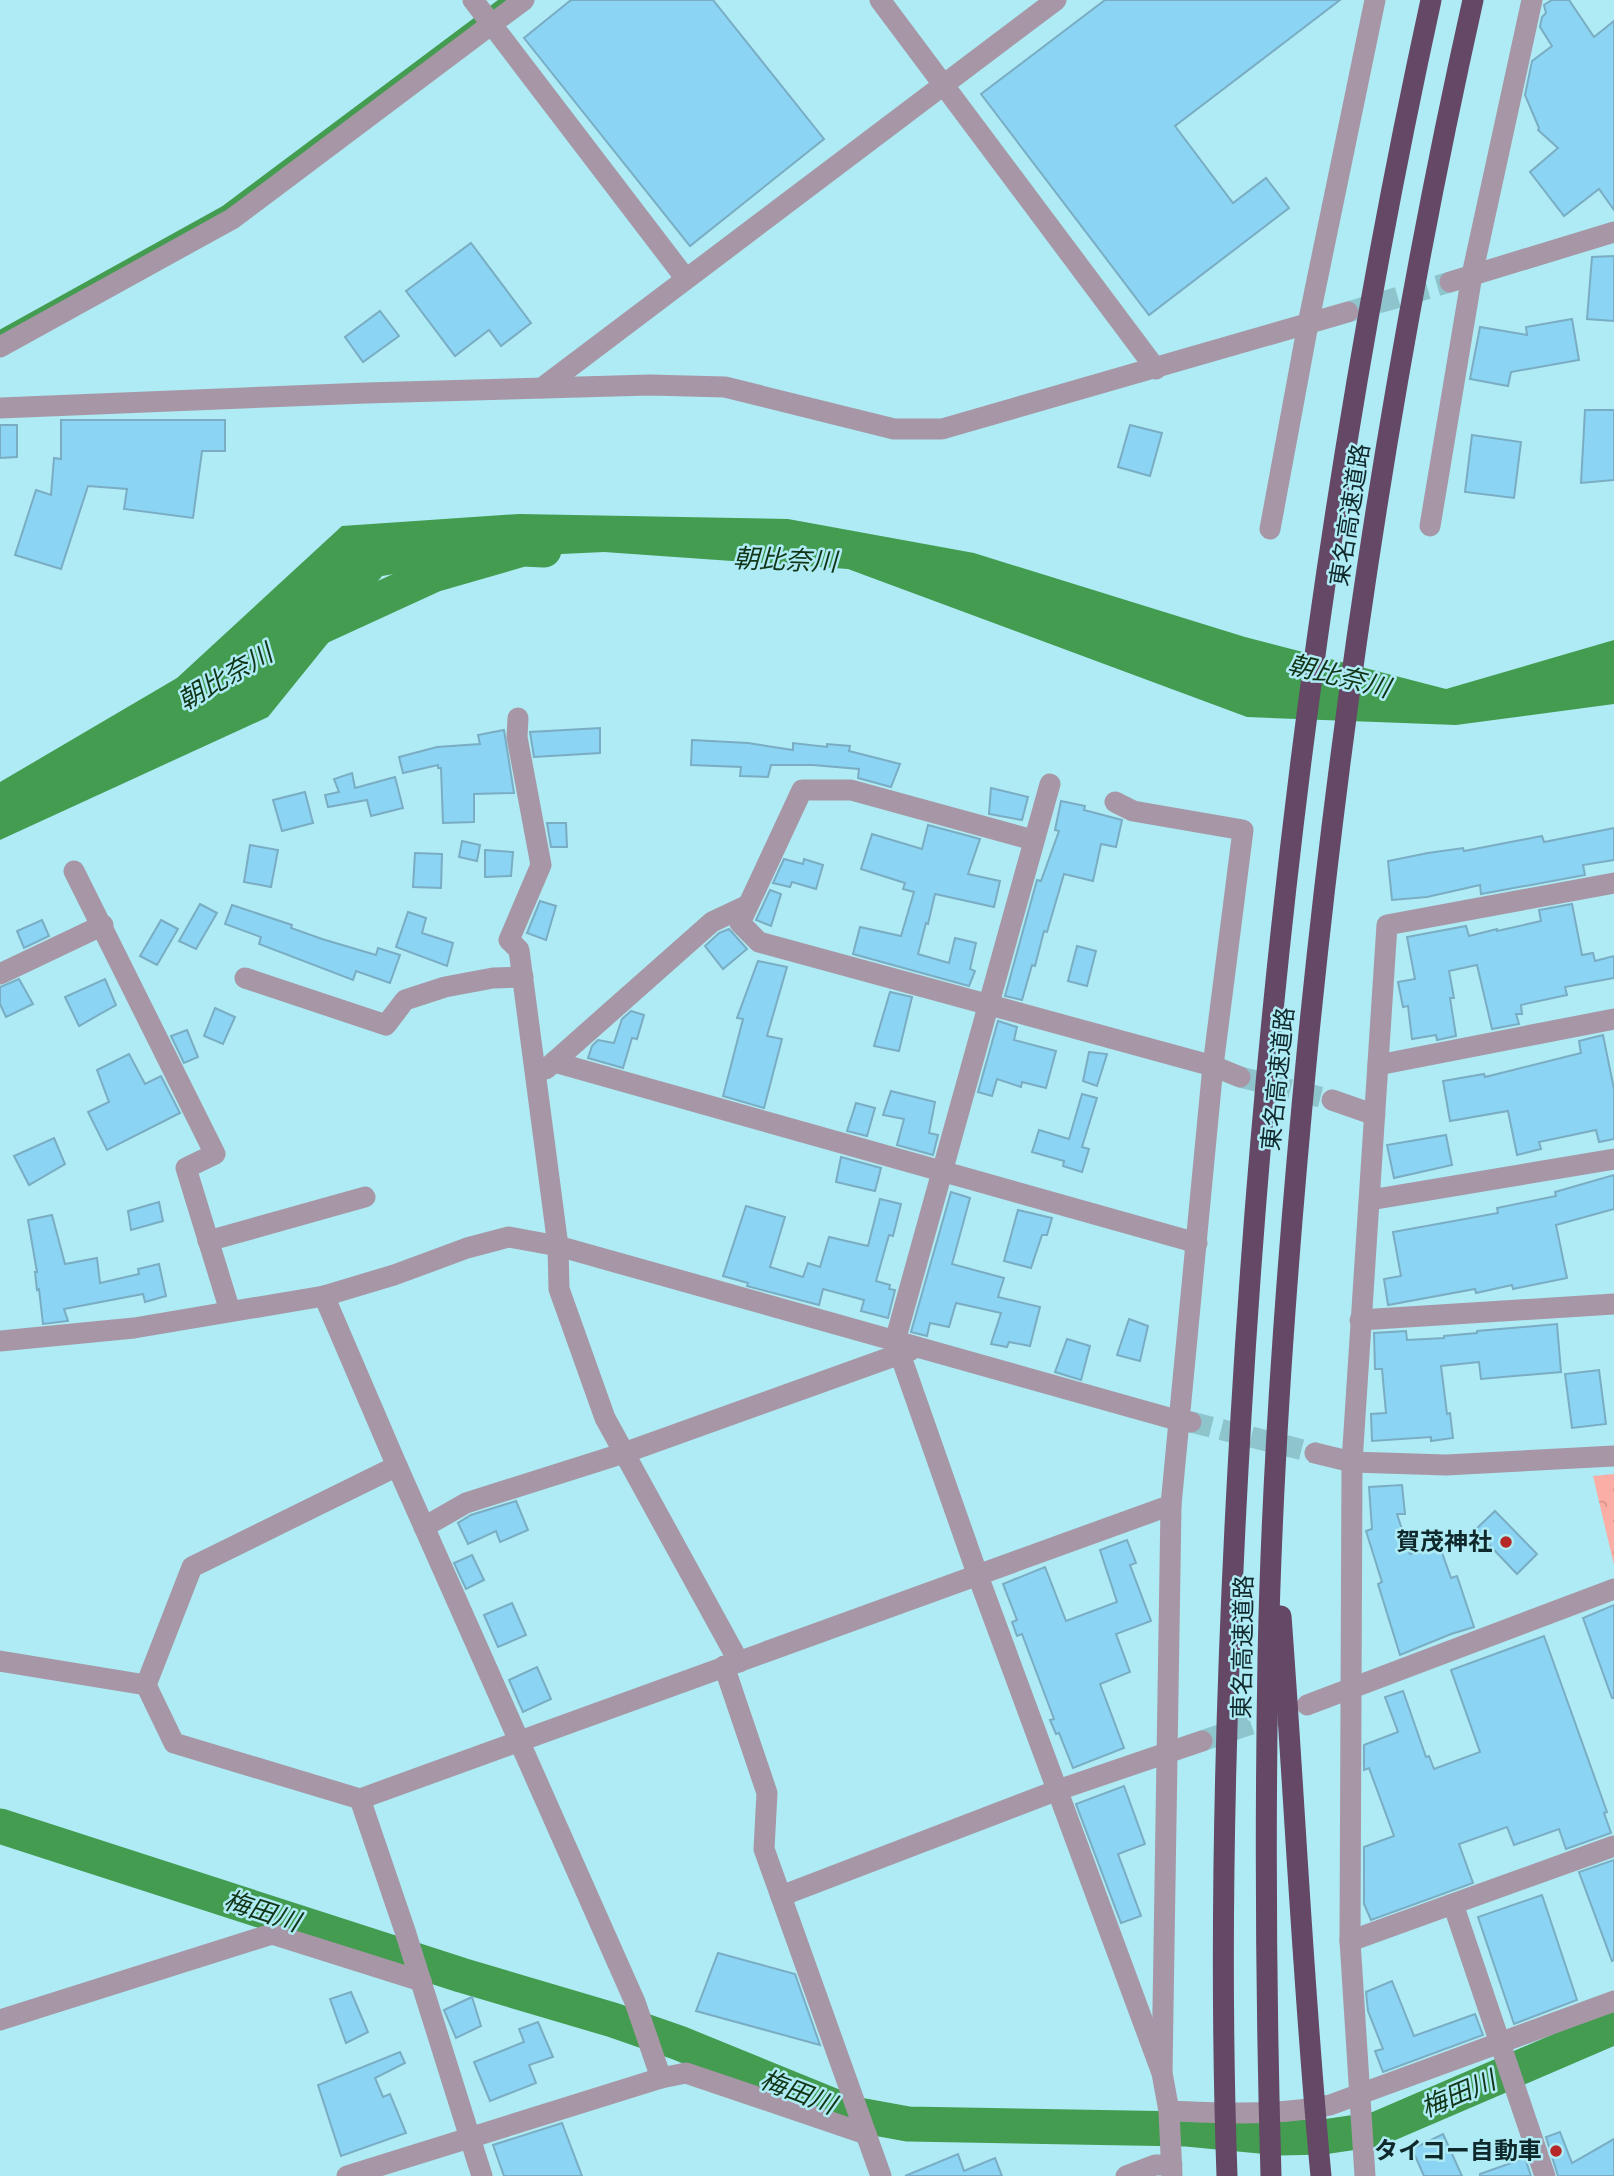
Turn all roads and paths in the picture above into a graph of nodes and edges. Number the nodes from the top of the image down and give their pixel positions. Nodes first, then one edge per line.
1 (524, 0) edge
2 (880, 0) edge
3 (1056, 0) edge
4 (1375, 0) edge
5 (1431, 0) edge
6 (1473, 0) edge
7 (1532, 0) edge
8 (475, 3) edge
9 (492, 24) junction
10 (943, 85) junction
11 (1614, 232) edge
12 (1472, 275) junction
13 (686, 279) junction
14 (1450, 282) tunnel mouth
15 (1348, 312) tunnel mouth
16 (1308, 324) junction
17 (0, 347) edge
18 (1156, 369) junction
19 (542, 388) junction
20 (0, 408) edge
21 (1430, 526) dead end
22 (1270, 529) dead end
23 (518, 718) dead end
24 (1049, 784) dead end
25 (1115, 802) dead end
26 (1033, 840) junction
27 (74, 871) dead end
28 (1614, 883) edge
29 (746, 906) junction
30 (103, 925) junction
31 (0, 974) edge
32 (523, 977) junction
33 (245, 978) dead end
34 (987, 1004) junction
35 (1614, 1019) edge
36 (554, 1062) junction
37 (1378, 1065) junction
38 (1213, 1066) junction
39 (1240, 1077) tunnel mouth
40 (537, 1078) junction
41 (1332, 1100) tunnel mouth
42 (1375, 1115) junction
43 (1614, 1159) edge
44 (942, 1172) junction
45 (365, 1197) dead end
46 (1370, 1200) junction
47 (208, 1241) junction
48 (1197, 1243) junction
49 (558, 1246) junction
50 (324, 1296) junction
51 (1614, 1304) edge
52 (230, 1311) junction
53 (1360, 1320) junction
54 (0, 1341) edge
55 (903, 1347) junction
56 (1186, 1422) junction
57 (624, 1453) junction
58 (1315, 1453) tunnel mouth
59 (1614, 1456) edge
60 (1352, 1462) junction
61 (397, 1466) junction
62 (1171, 1504) junction
63 (1274, 1513) junction
64 (424, 1527) junction
65 (978, 1576) junction
66 (1614, 1589) edge
67 (0, 1661) edge
68 (731, 1664) junction
69 (146, 1685) junction
70 (1350, 1690) junction
71 (1307, 1705) tunnel mouth
72 (520, 1740) junction
73 (1202, 1741) tunnel mouth
74 (1168, 1753) junction
75 (1058, 1790) junction
76 (360, 1799) junction
77 (1614, 1846) edge
78 (780, 1896) junction
79 (1453, 1903) junction
80 (1350, 1941) junction
81 (421, 1981) junction
82 (1614, 2001) edge
83 (0, 2020) edge
84 (1503, 2048) junction
85 (1162, 2073) junction
86 (661, 2078) junction
87 (1360, 2097) junction
88 (1170, 2112) junction
89 (866, 2133) junction
90 (470, 2137) junction
91 (1172, 2163) edge
92 (1227, 2173) edge
93 (1271, 2174) edge
94 (347, 2176) edge
95 (482, 2176) edge
96 (881, 2176) edge
97 (1126, 2176) edge
98 (1321, 2176) edge
99 (1365, 2176) edge
100 (1545, 2176) edge

1 - 9 street
2 - 10 street
3 - 10 street
4 - 16 street
5 - 92 highway, 東名高速道路
6 - 63 highway, 東名高速道路
7 - 12 street
8 - 9 street
9 - 13 street
9 - 17 street
10 - 13 street
10 - 18 street
11 - 12 street
12 - 14 street
12 - 21 street
13 - 19 street
15 - 16 street
16 - 18 street
16 - 22 street
18 - 19 street
19 - 20 street
23 - 32 street
24 - 26 street
25 - 38 street
26 - 29 street
26 - 34 street
27 - 30 street
28 - 37 street
29 - 34 street
29 - 36 street
30 - 31 street
30 - 47 street
32 - 33 street
32 - 40 street
34 - 38 street
34 - 44 street
35 - 37 street
36 - 40 street
36 - 44 street
37 - 42 street
38 - 39 street
38 - 48 street
40 - 49 street
41 - 42 street
42 - 46 street
43 - 46 street
44 - 48 street
44 - 55 street
45 - 47 street
46 - 53 street
47 - 52 street
48 - 56 street
49 - 50 street
49 - 55 street
49 - 57 street
50 - 52 street
50 - 61 street
51 - 53 street
52 - 54 street
53 - 60 street
55 - 56 street
55 - 57 street
55 - 65 street
56 - 62 street
57 - 64 street
57 - 68 street
58 - 60 street
59 - 60 street
60 - 70 street
61 - 64 street
61 - 69 street
62 - 65 street
62 - 74 street
63 - 93 highway, 東名高速道路
63 - 98 highway
64 - 72 street
65 - 68 street
65 - 75 street
66 - 70 street
67 - 69 street
68 - 72 street
68 - 78 street
69 - 76 street
70 - 71 street
70 - 80 street
72 - 76 street
72 - 86 street
73 - 74 street
74 - 75 street
74 - 85 street
75 - 78 street
75 - 85 street
76 - 81 street
77 - 79 street
78 - 89 street
79 - 80 street
79 - 84 street
80 - 87 street
81 - 83 street
81 - 90 street
82 - 84 street
84 - 87 street
84 - 100 street
85 - 88 street
86 - 89 street
86 - 90 street
87 - 88 street
87 - 99 street
88 - 91 street
89 - 96 street
90 - 94 street
90 - 95 street
91 - 97 street

